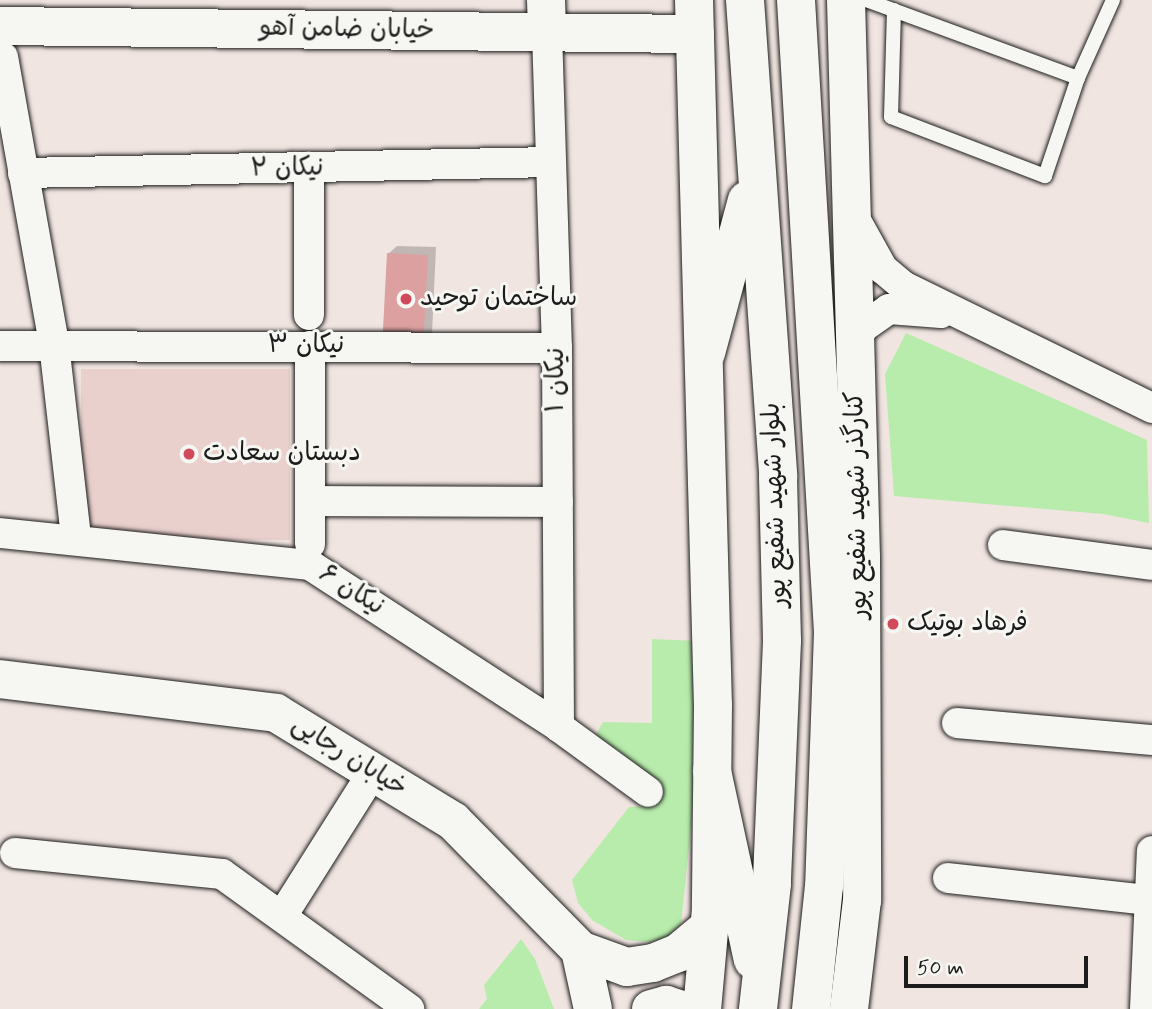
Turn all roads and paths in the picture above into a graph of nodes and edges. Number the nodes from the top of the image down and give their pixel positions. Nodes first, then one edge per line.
1 (746, 0) edge
2 (796, 0) edge
3 (846, 0) edge
4 (866, 0) edge
5 (1113, 0) edge
6 (894, 10) junction
7 (547, 16) edge
8 (694, 17) edge
9 (2, 42) edge
10 (1079, 78) junction
11 (551, 162) junction
12 (309, 169) junction
13 (755, 171) junction
14 (23, 173) junction
15 (849, 204) junction
16 (309, 315) dead end
17 (962, 317) junction
18 (54, 344) junction
19 (0, 346) edge
20 (310, 346) junction
21 (557, 348) junction
22 (854, 350) junction
23 (706, 353) junction
24 (1152, 408) edge
25 (312, 502) junction
26 (558, 502) junction
27 (0, 533) edge
28 (76, 538) junction
29 (310, 544) dead end
30 (1003, 545) dead end
31 (1152, 565) edge
32 (0, 678) edge
33 (957, 723) dead end
34 (559, 727) junction
35 (1152, 740) edge
36 (712, 771) junction
37 (373, 772) junction
38 (648, 792) dead end
39 (1152, 851) edge
40 (15, 853) dead end
41 (948, 878) dead end
42 (1148, 900) junction
43 (282, 916) junction
44 (708, 929) junction
45 (580, 950) junction
46 (759, 1001) edge
47 (409, 1009) edge
48 (593, 1009) edge
49 (651, 1009) edge
50 (680, 1009) edge
51 (702, 1009) edge
52 (811, 1009) edge
53 (849, 1009) edge
54 (1145, 1009) edge

1 - 13 main road, بلوار شهید شفیع پور
2 - 52 main road, بلوار شهید شفیع پور
3 - 15 main road, کنارگذر شهید شفیع پور
4 - 6 lane
5 - 10 lane
6 - 10 lane
6 - 10 lane
7 - 8 main road, خیابان ضامن آهو
7 - 9 main road, خیابان ضامن آهو
7 - 11 street, نیکان ۱
8 - 23 main road
9 - 14 street
11 - 12 street, نیکان ۲
11 - 21 street, نیکان ۱
12 - 14 street, نیکان ۲
12 - 16 street
13 - 23 main road
13 - 46 main road, بلوار شهید شفیع پور
14 - 18 street
15 - 17 street
15 - 22 main road, کنارگذر شهید شفیع پور
17 - 22 street
17 - 24 street
18 - 19 street, نیکان ۳
18 - 20 street, نیکان ۳
18 - 28 street
20 - 21 street, نیکان ۳
20 - 25 street
21 - 26 street, نیکان ۱
22 - 53 main road, کنارگذر شهید شفیع پور
23 - 36 main road
25 - 26 street
25 - 29 street
26 - 34 street, نیکان ۱
27 - 28 street, نیکان ۶
28 - 34 street, نیکان ۶
30 - 31 street
32 - 37 main road, خیابان رجایی
33 - 35 street
34 - 38 street, نیکان ۶
36 - 44 main road
36 - 46 main road
37 - 43 street
37 - 45 main road, خیابان رجایی
39 - 42 street
40 - 43 street
41 - 42 street
42 - 54 street
43 - 47 street
44 - 45 main road
44 - 51 main road
45 - 48 main road
49 - 50 main road

